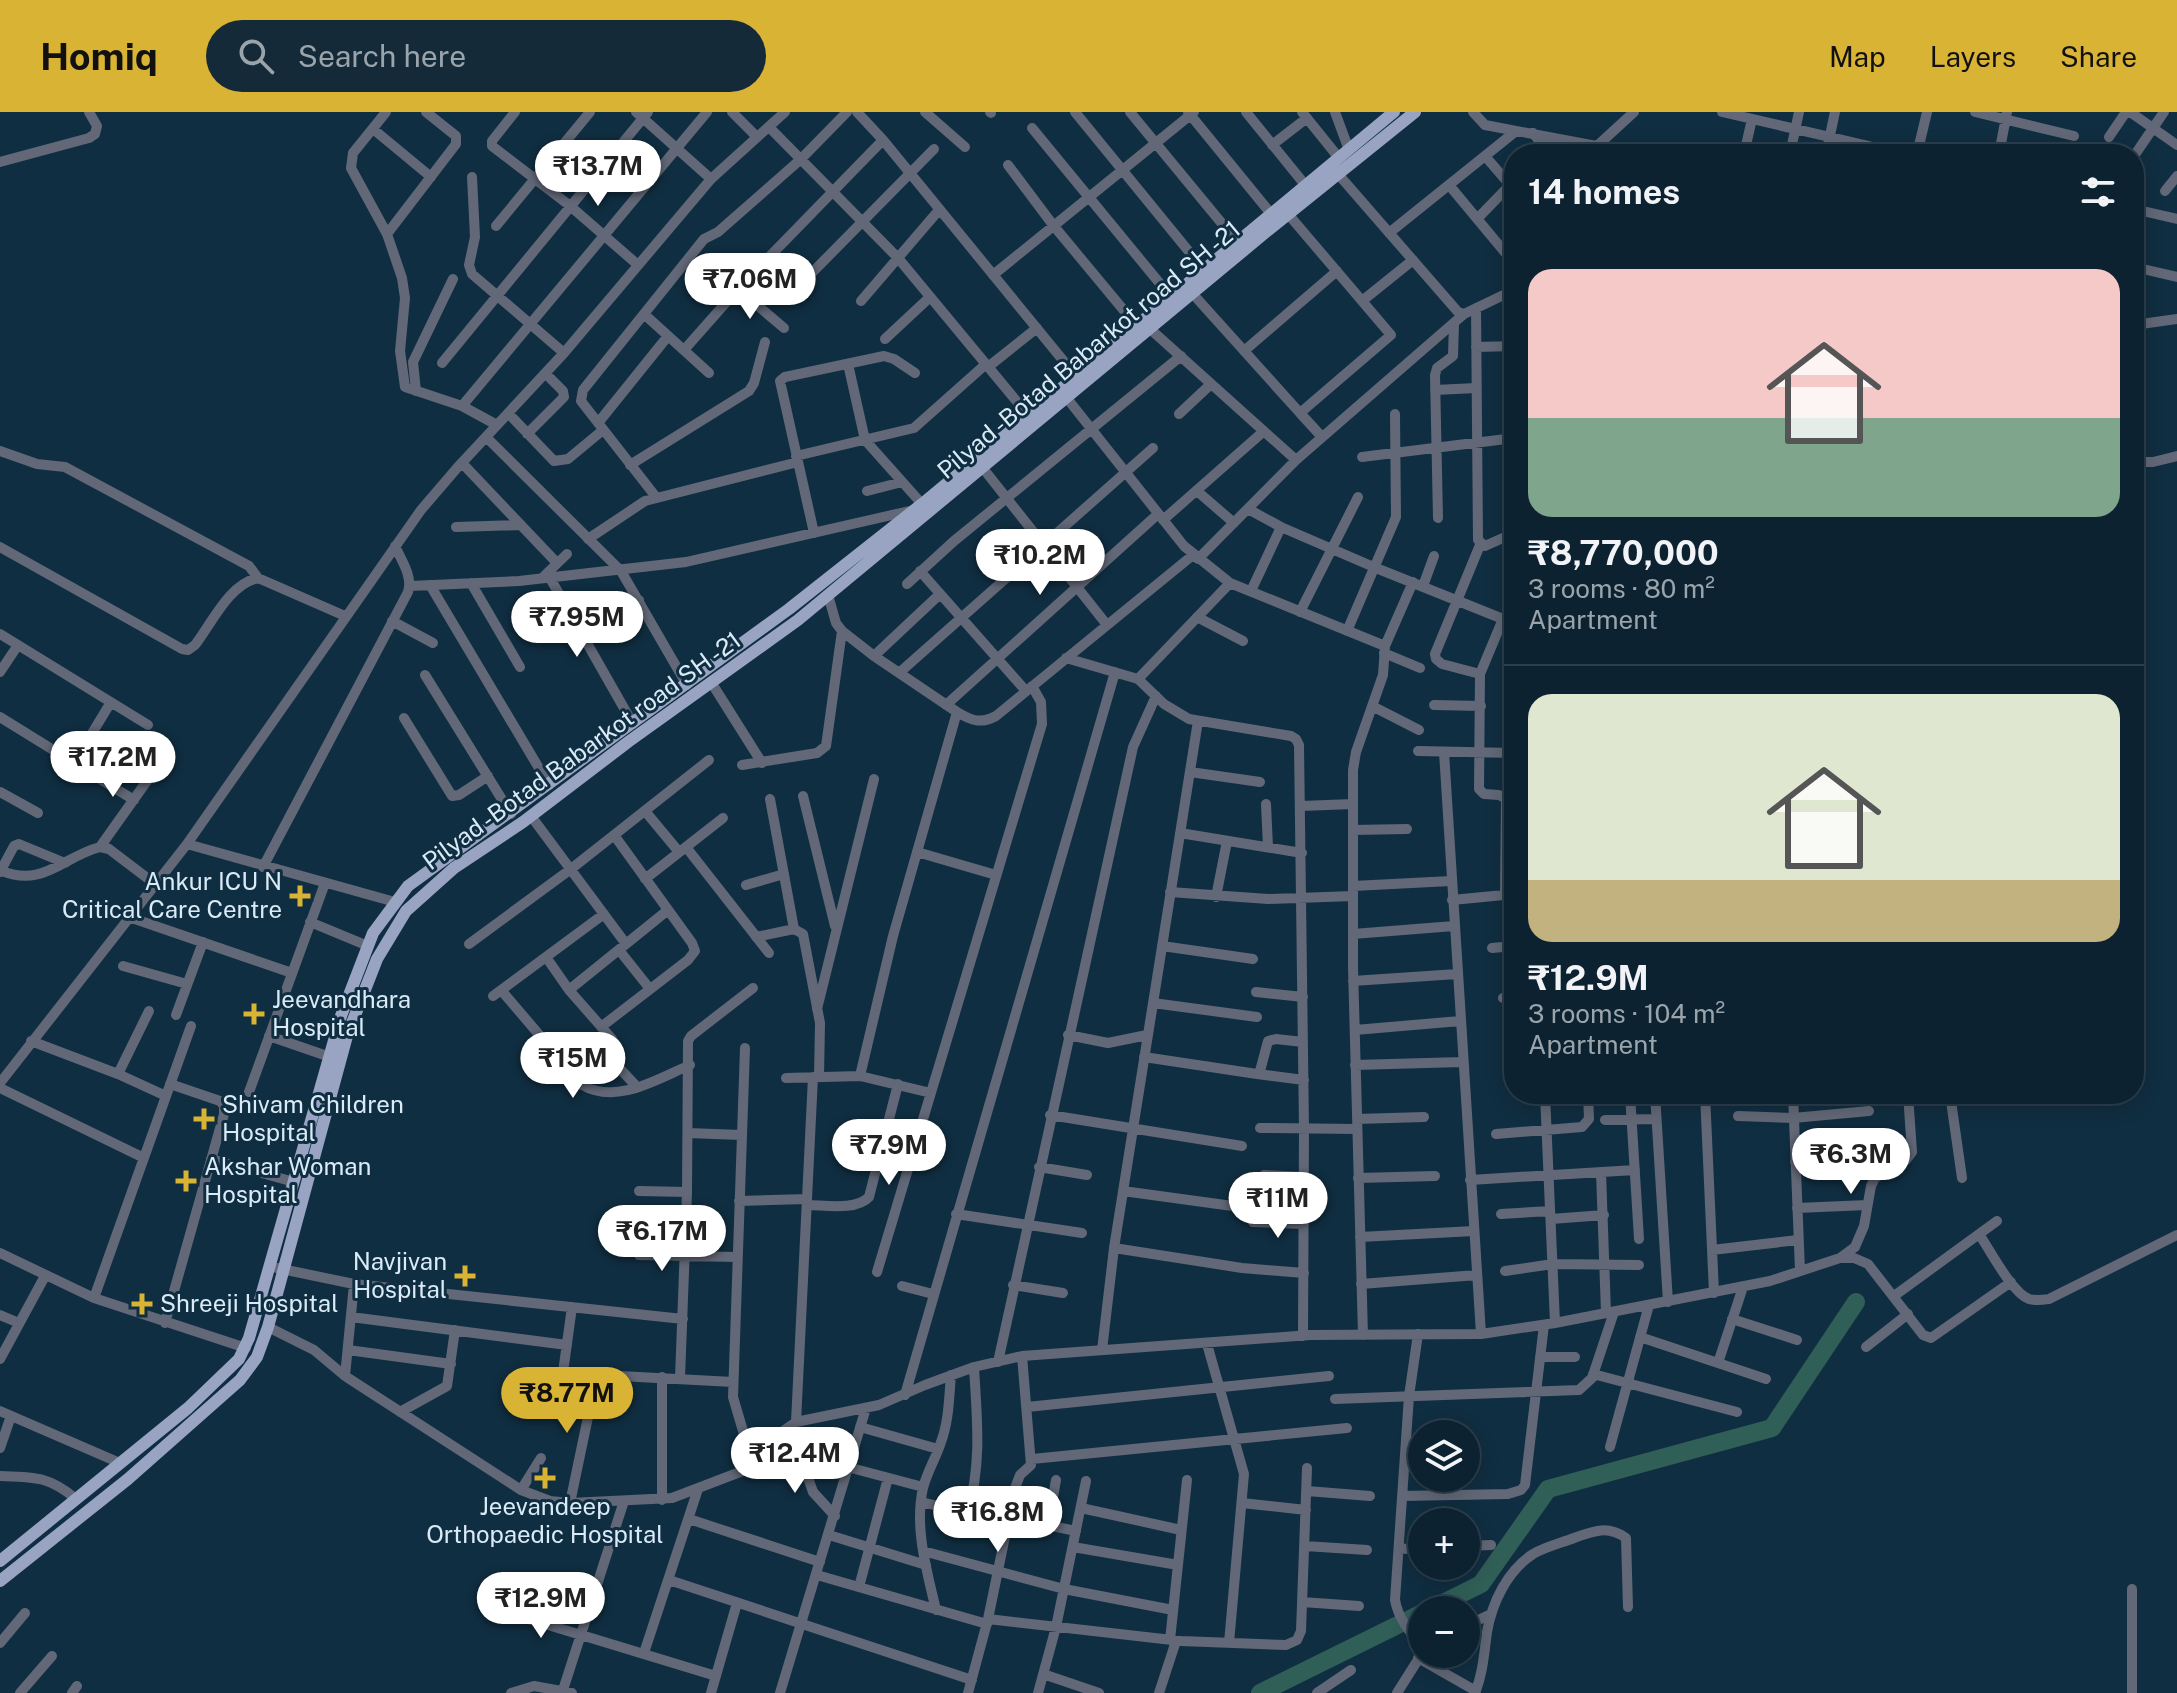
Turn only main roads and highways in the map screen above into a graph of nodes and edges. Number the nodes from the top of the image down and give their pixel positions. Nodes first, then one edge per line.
1 (1394, 112) edge
2 (1410, 114) edge
3 (1142, 327) junction
4 (882, 543) junction
5 (0, 1561) edge
6 (0, 1581) edge

1 - 3 main road, Pilyad -Botad Babarkot road SH -21
2 - 3 main road, Pilyad -Botad Babarkot road SH -21
3 - 4 main road, Pilyad -Botad Babarkot road SH -21
3 - 4 main road, Pilyad -Botad Babarkot road SH -21
4 - 5 main road, Pilyad -Botad Babarkot road SH -21
4 - 6 main road, Pilyad -Botad Babarkot road SH -21

